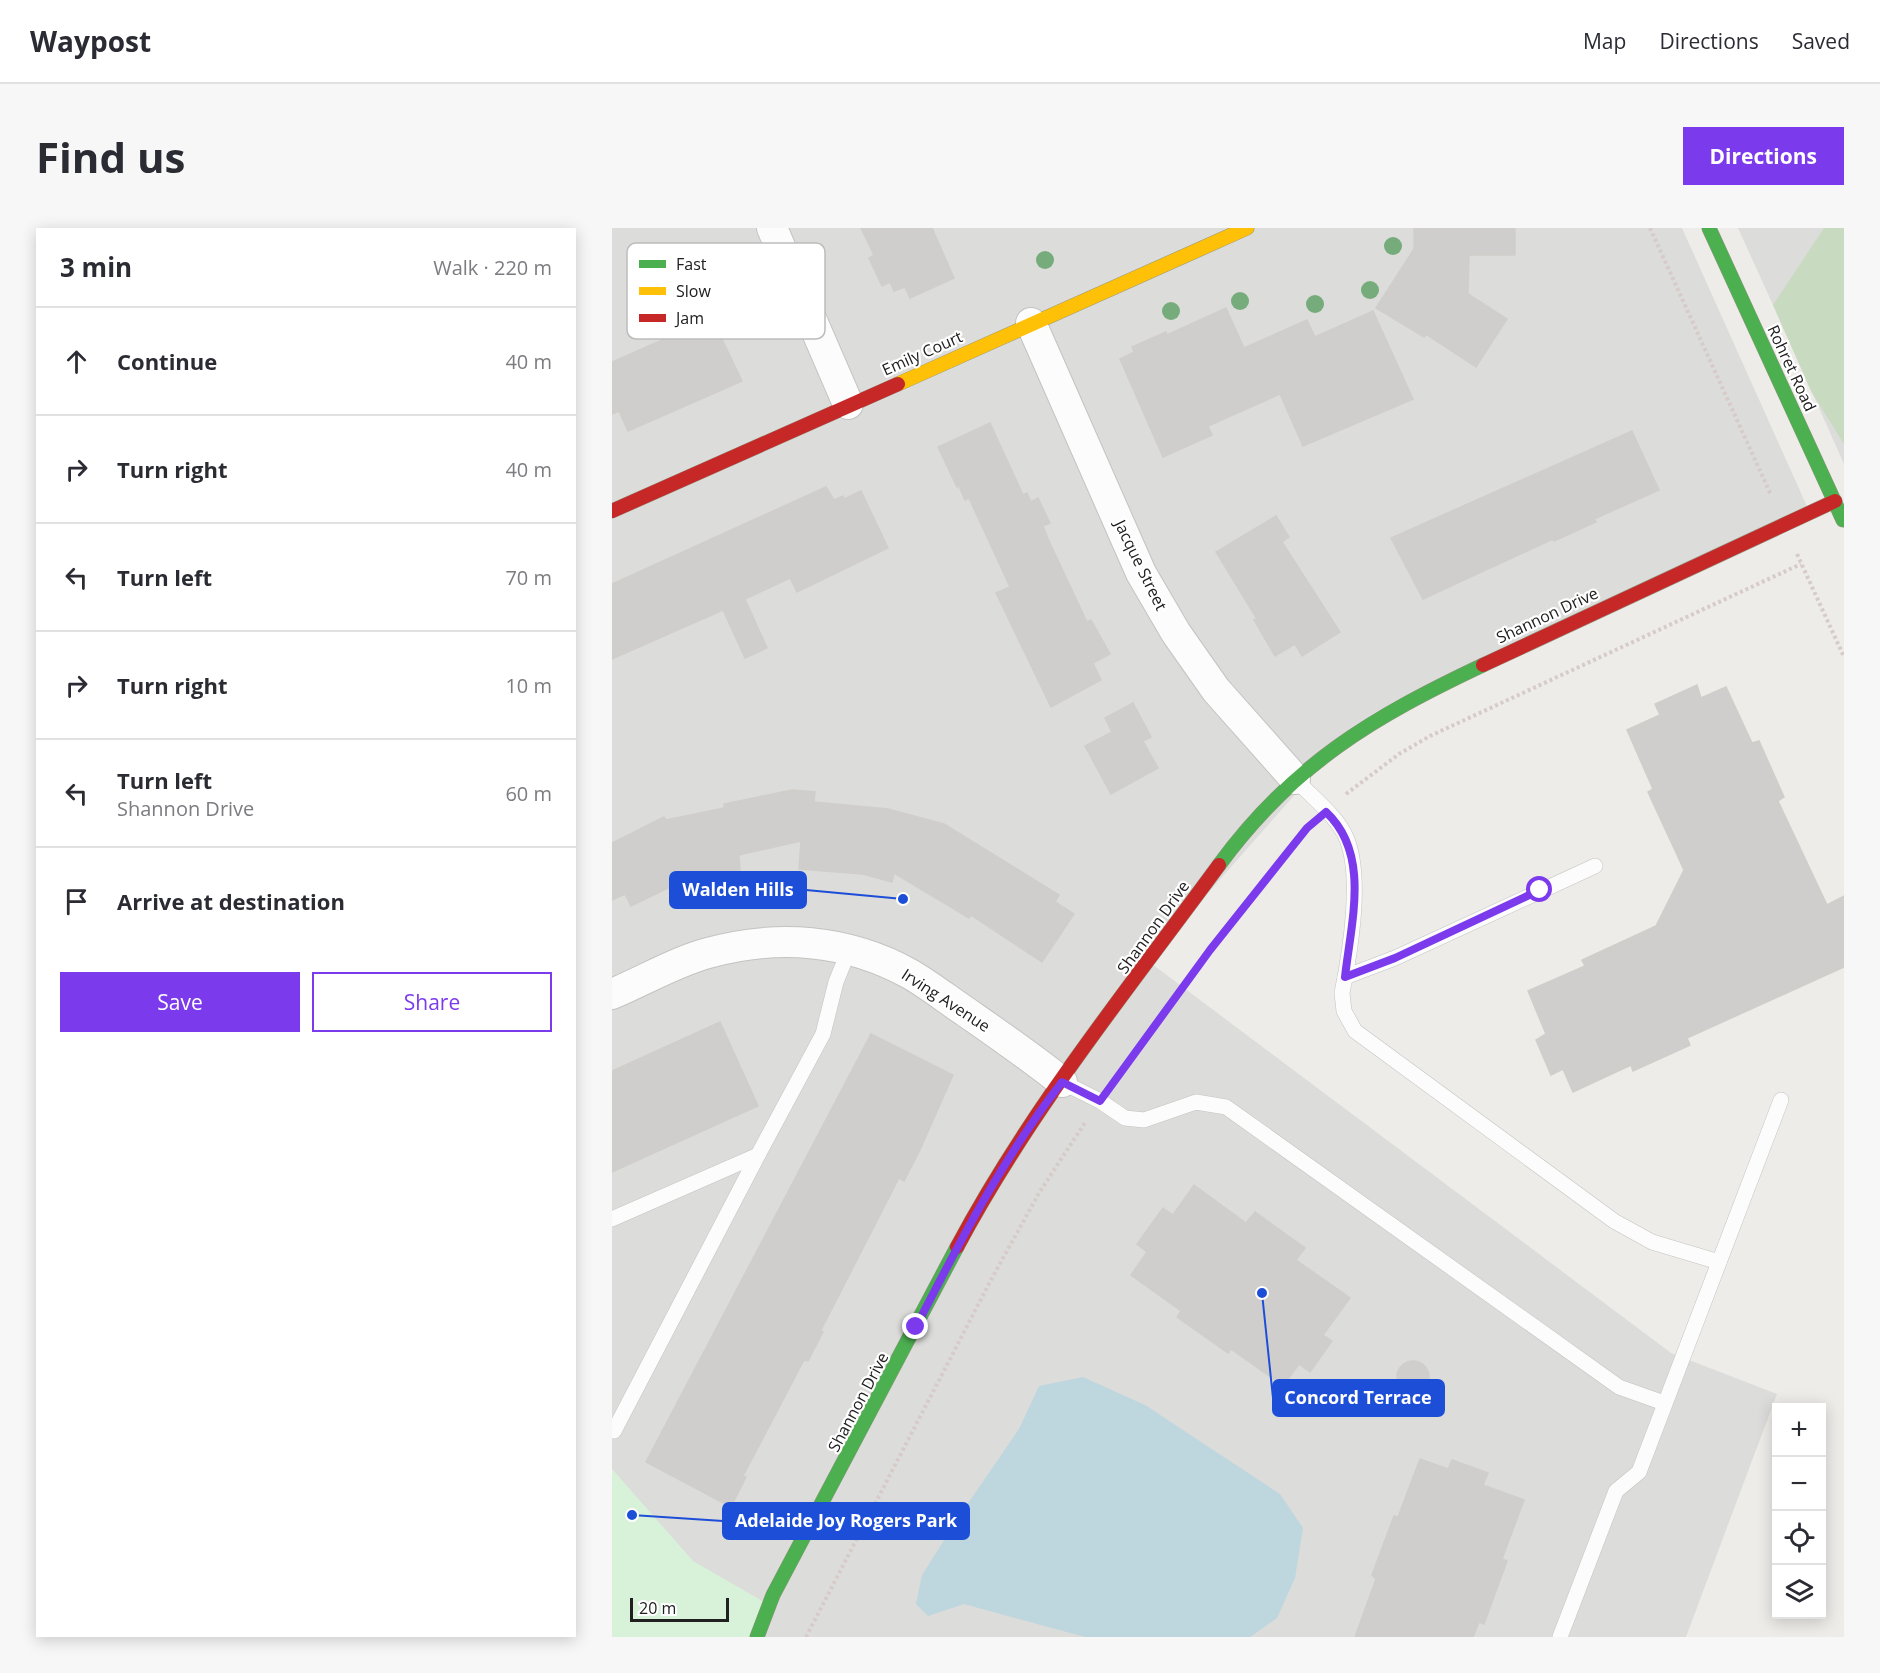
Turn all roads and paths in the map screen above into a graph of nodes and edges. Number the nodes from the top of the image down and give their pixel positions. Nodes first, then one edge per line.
1 (771, 228) edge
2 (1247, 228) edge
3 (1650, 228) edge
4 (1709, 228) edge
5 (778, 243) edge
6 (1031, 323) junction
7 (820, 339) edge
8 (848, 404) junction
9 (1835, 501) junction
10 (612, 511) edge
11 (1844, 522) edge
12 (1784, 524) junction
13 (1801, 564) junction
14 (1844, 657) edge
15 (1295, 779) junction
16 (1326, 812) junction
17 (1595, 866) dead end
18 (849, 950) junction
19 (1345, 977) junction
20 (612, 994) edge
21 (1062, 1082) junction
22 (1781, 1100) dead end
23 (1100, 1101) junction
24 (758, 1155) junction
25 (612, 1219) edge
26 (1719, 1262) junction
27 (1664, 1403) junction
28 (614, 1431) dead end
29 (757, 1637) edge
30 (806, 1637) edge
31 (1560, 1637) edge

1 - 5 street
2 - 6 street, Emily Court
3 - 12 path
4 - 9 street, Rohret Road
6 - 8 street, Emily Court
6 - 15 street, Jacque Street
7 - 8 street
8 - 10 street, Emily Court
9 - 11 street, Rohret Road
9 - 12 street, Shannon Drive
12 - 13 path
12 - 15 street, Shannon Drive
13 - 14 path
13 - 16 path
15 - 16 lane
15 - 21 street, Shannon Drive
16 - 19 lane
16 - 23 path
17 - 19 lane
18 - 20 street, Irving Avenue
18 - 21 street, Irving Avenue
18 - 24 lane
19 - 26 lane
21 - 23 lane
21 - 29 street, Shannon Drive
22 - 26 lane
23 - 27 lane
23 - 30 path
24 - 25 lane
24 - 28 lane
26 - 27 lane
27 - 31 lane

